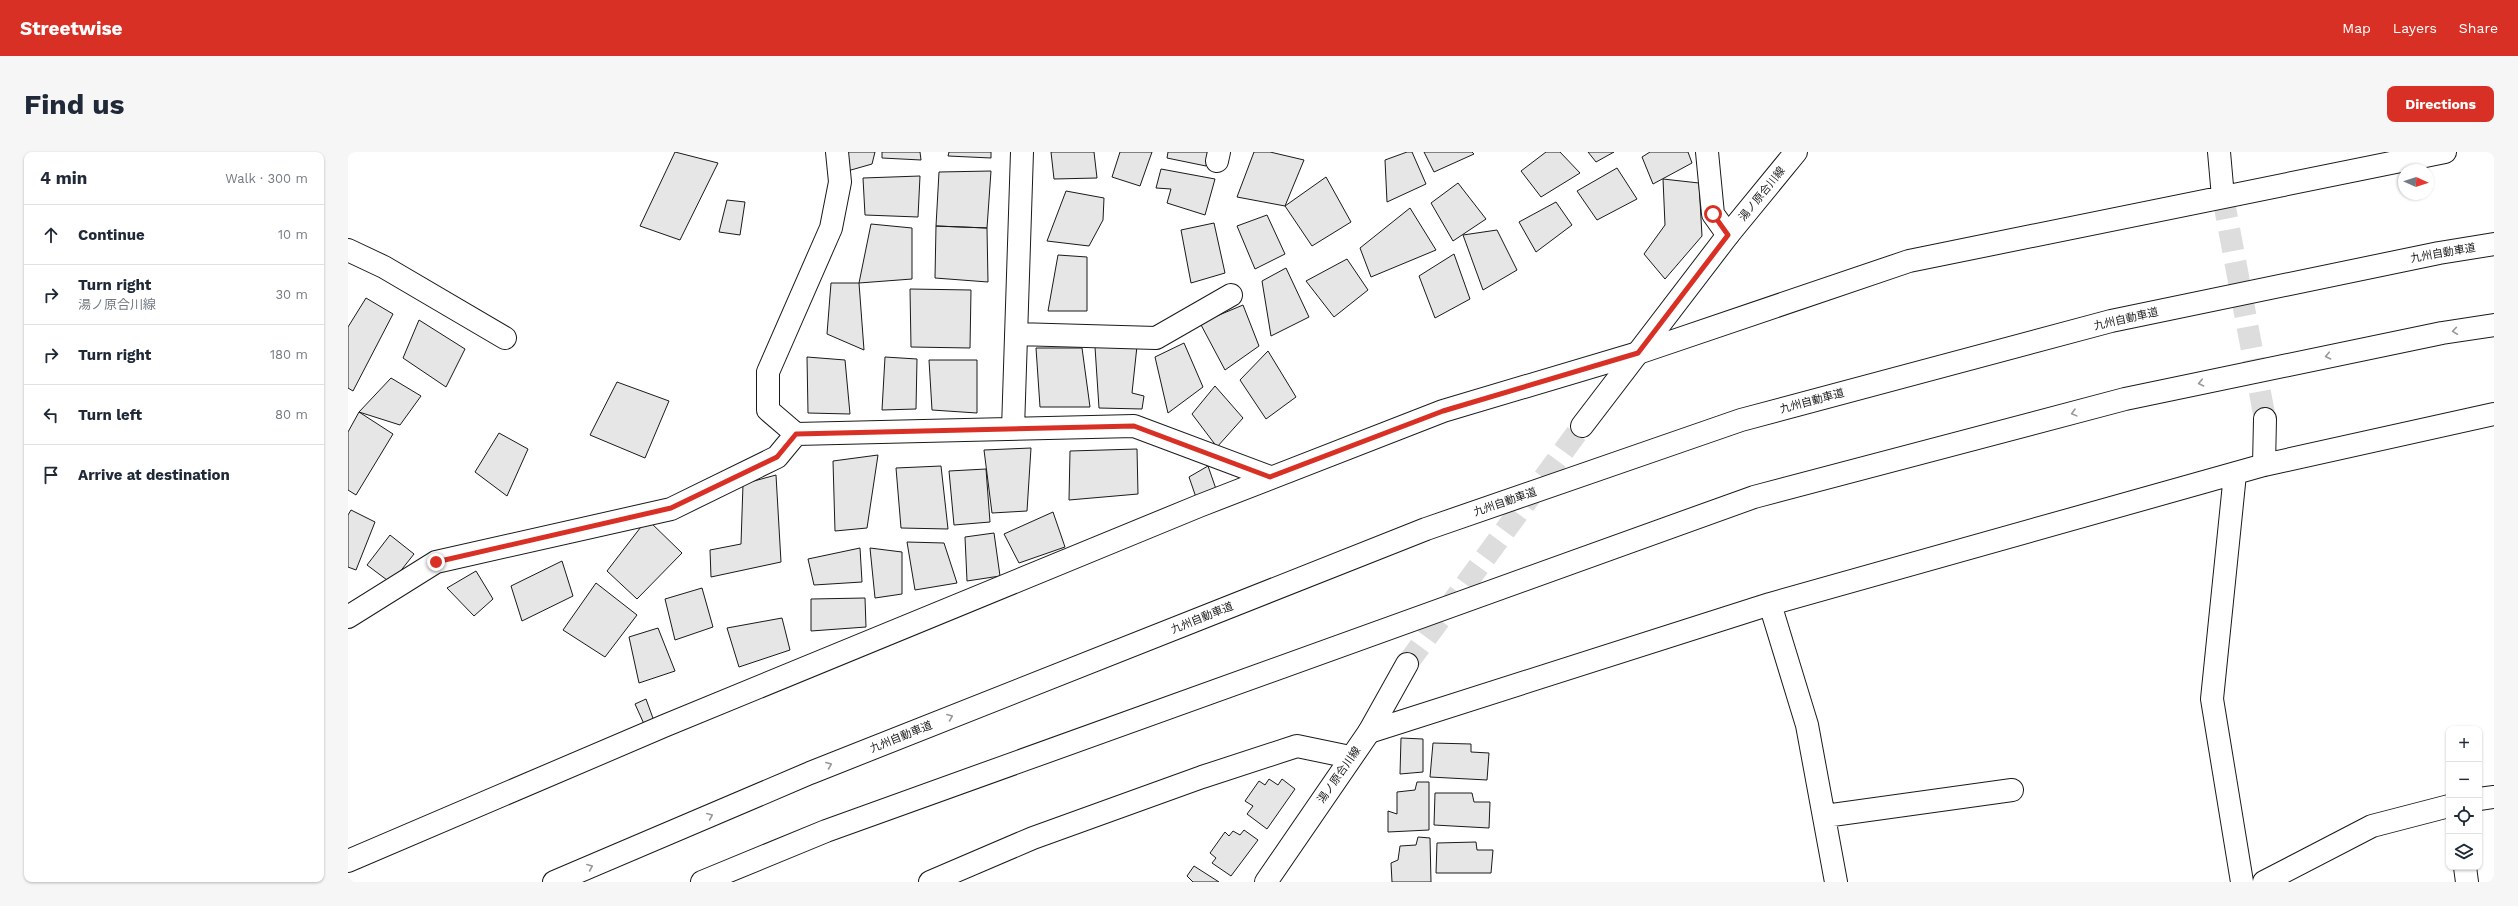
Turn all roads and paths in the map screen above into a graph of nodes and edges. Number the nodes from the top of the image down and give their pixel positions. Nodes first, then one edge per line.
1 (837, 152) edge
2 (1022, 152) edge
3 (1707, 152) edge
4 (1796, 152) edge
5 (2219, 152) edge
6 (2445, 152) edge
7 (2222, 197) junction
8 (1728, 235) junction
9 (2494, 244) edge
10 (348, 250) edge
11 (1232, 295) dead end
12 (2494, 325) edge
13 (1016, 334) junction
14 (505, 338) dead end
15 (1638, 353) junction
16 (2494, 414) edge
17 (2265, 418) tunnel mouth
18 (1582, 426) tunnel mouth
19 (1013, 428) junction
20 (796, 434) junction
21 (2264, 465) junction
22 (2235, 474) junction
23 (1270, 477) junction
24 (1770, 604) junction
25 (348, 617) edge
26 (1406, 664) tunnel mouth
27 (1369, 732) junction
28 (1350, 757) junction
29 (2012, 790) dead end
30 (2494, 797) edge
31 (2482, 799) edge
32 (2446, 807) edge
33 (1825, 816) junction
34 (348, 861) edge
35 (2465, 870) edge
36 (554, 882) edge
37 (702, 882) edge
38 (930, 882) edge
39 (1266, 882) edge
40 (1836, 882) edge
41 (2242, 882) edge
42 (2264, 882) edge
43 (2467, 882) edge

1 - 20 main road
2 - 13 main road
3 - 8 main road
4 - 8 main road, 湯ノ原合川線
5 - 7 main road
6 - 7 main road
7 - 15 main road
8 - 15 main road, 湯ノ原合川線
36 -> 9 main road, 九州自動車道
10 - 14 main road
11 - 13 main road
12 -> 37 main road
13 - 19 main road
15 - 18 main road, 湯ノ原合川線
15 - 23 main road
16 - 21 main road
17 - 21 main road
19 - 20 main road
19 - 23 main road
20 - 25 main road
21 - 22 main road
22 - 24 main road
22 - 41 main road
23 - 34 main road
24 - 27 main road
24 - 33 main road
26 - 27 main road, 湯ノ原合川線
27 - 28 main road, 湯ノ原合川線
28 - 38 main road
28 - 39 main road, 湯ノ原合川線
29 - 33 main road
30 - 31 main road
32 - 42 main road
33 - 40 main road
35 - 43 main road

